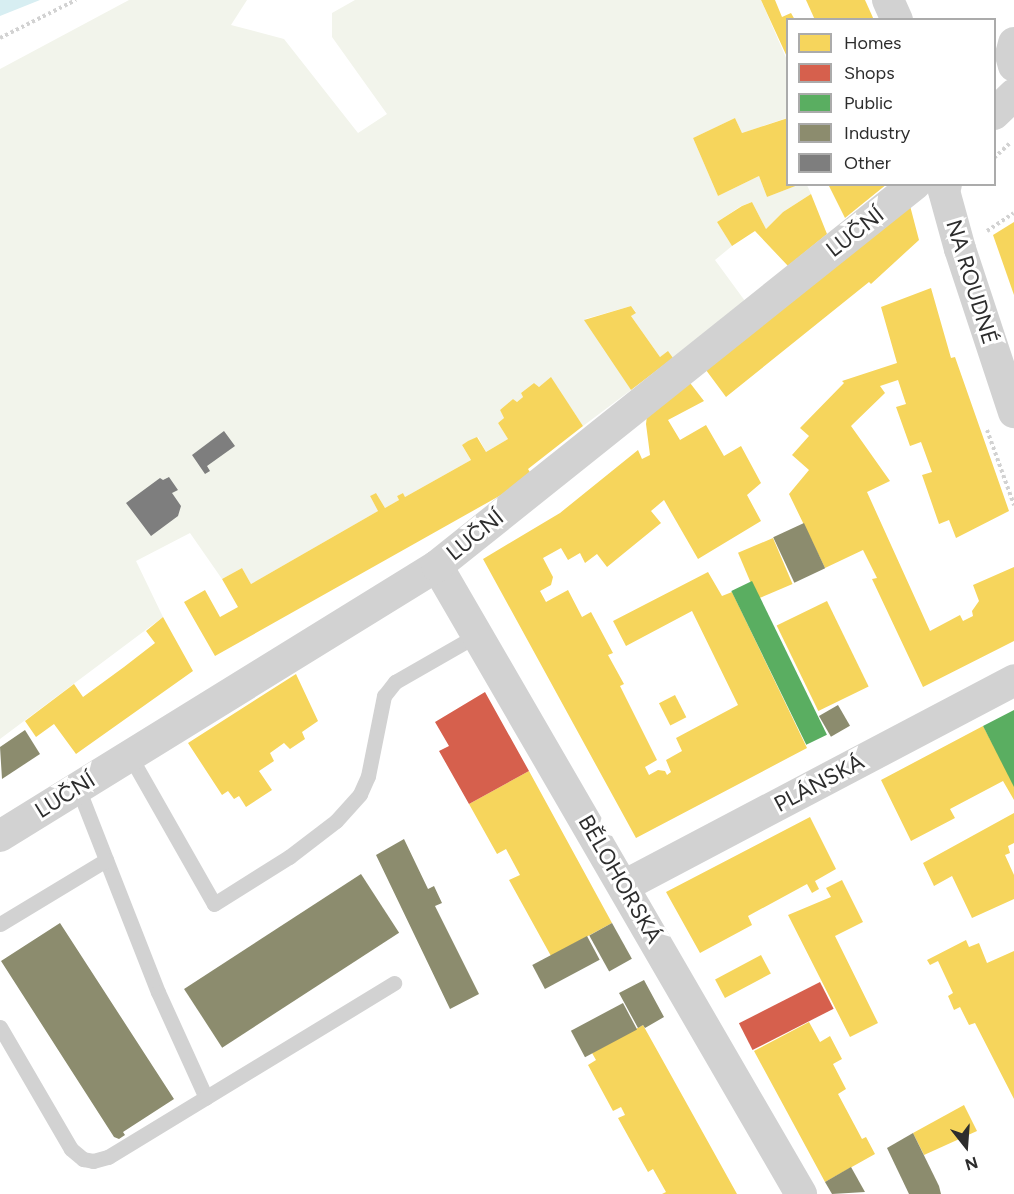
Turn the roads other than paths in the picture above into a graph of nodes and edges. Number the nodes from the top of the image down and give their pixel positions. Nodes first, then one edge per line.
1 (888, 0) edge
2 (896, 18) edge
3 (1014, 43) edge
4 (1014, 66) edge
5 (1014, 95) edge
6 (996, 112) edge
7 (912, 186) edge
8 (945, 186) edge
9 (1014, 412) edge
10 (437, 566) junction
11 (477, 635) junction
12 (1014, 680) edge
13 (130, 756) junction
14 (78, 788) junction
15 (0, 836) edge
16 (106, 860) junction
17 (624, 886) junction
18 (0, 924) edge
19 (394, 983) dead end
20 (0, 1027) edge
21 (206, 1098) junction
22 (801, 1194) edge

1 - 2 street
3 - 4 street
5 - 6 street
7 - 10 street, LUČNÍ
8 - 9 street, NA ROUDNÉ
10 - 11 street, BĚLOHORSKÁ
10 - 13 street, LUČNÍ
11 - 13 lane
11 - 17 street, BĚLOHORSKÁ
12 - 17 street, PLÁNSKÁ
13 - 14 street, LUČNÍ
14 - 15 street, LUČNÍ
14 - 16 lane
16 - 18 lane
16 - 21 lane
17 - 22 street, BĚLOHORSKÁ
19 - 21 lane
20 - 21 lane

